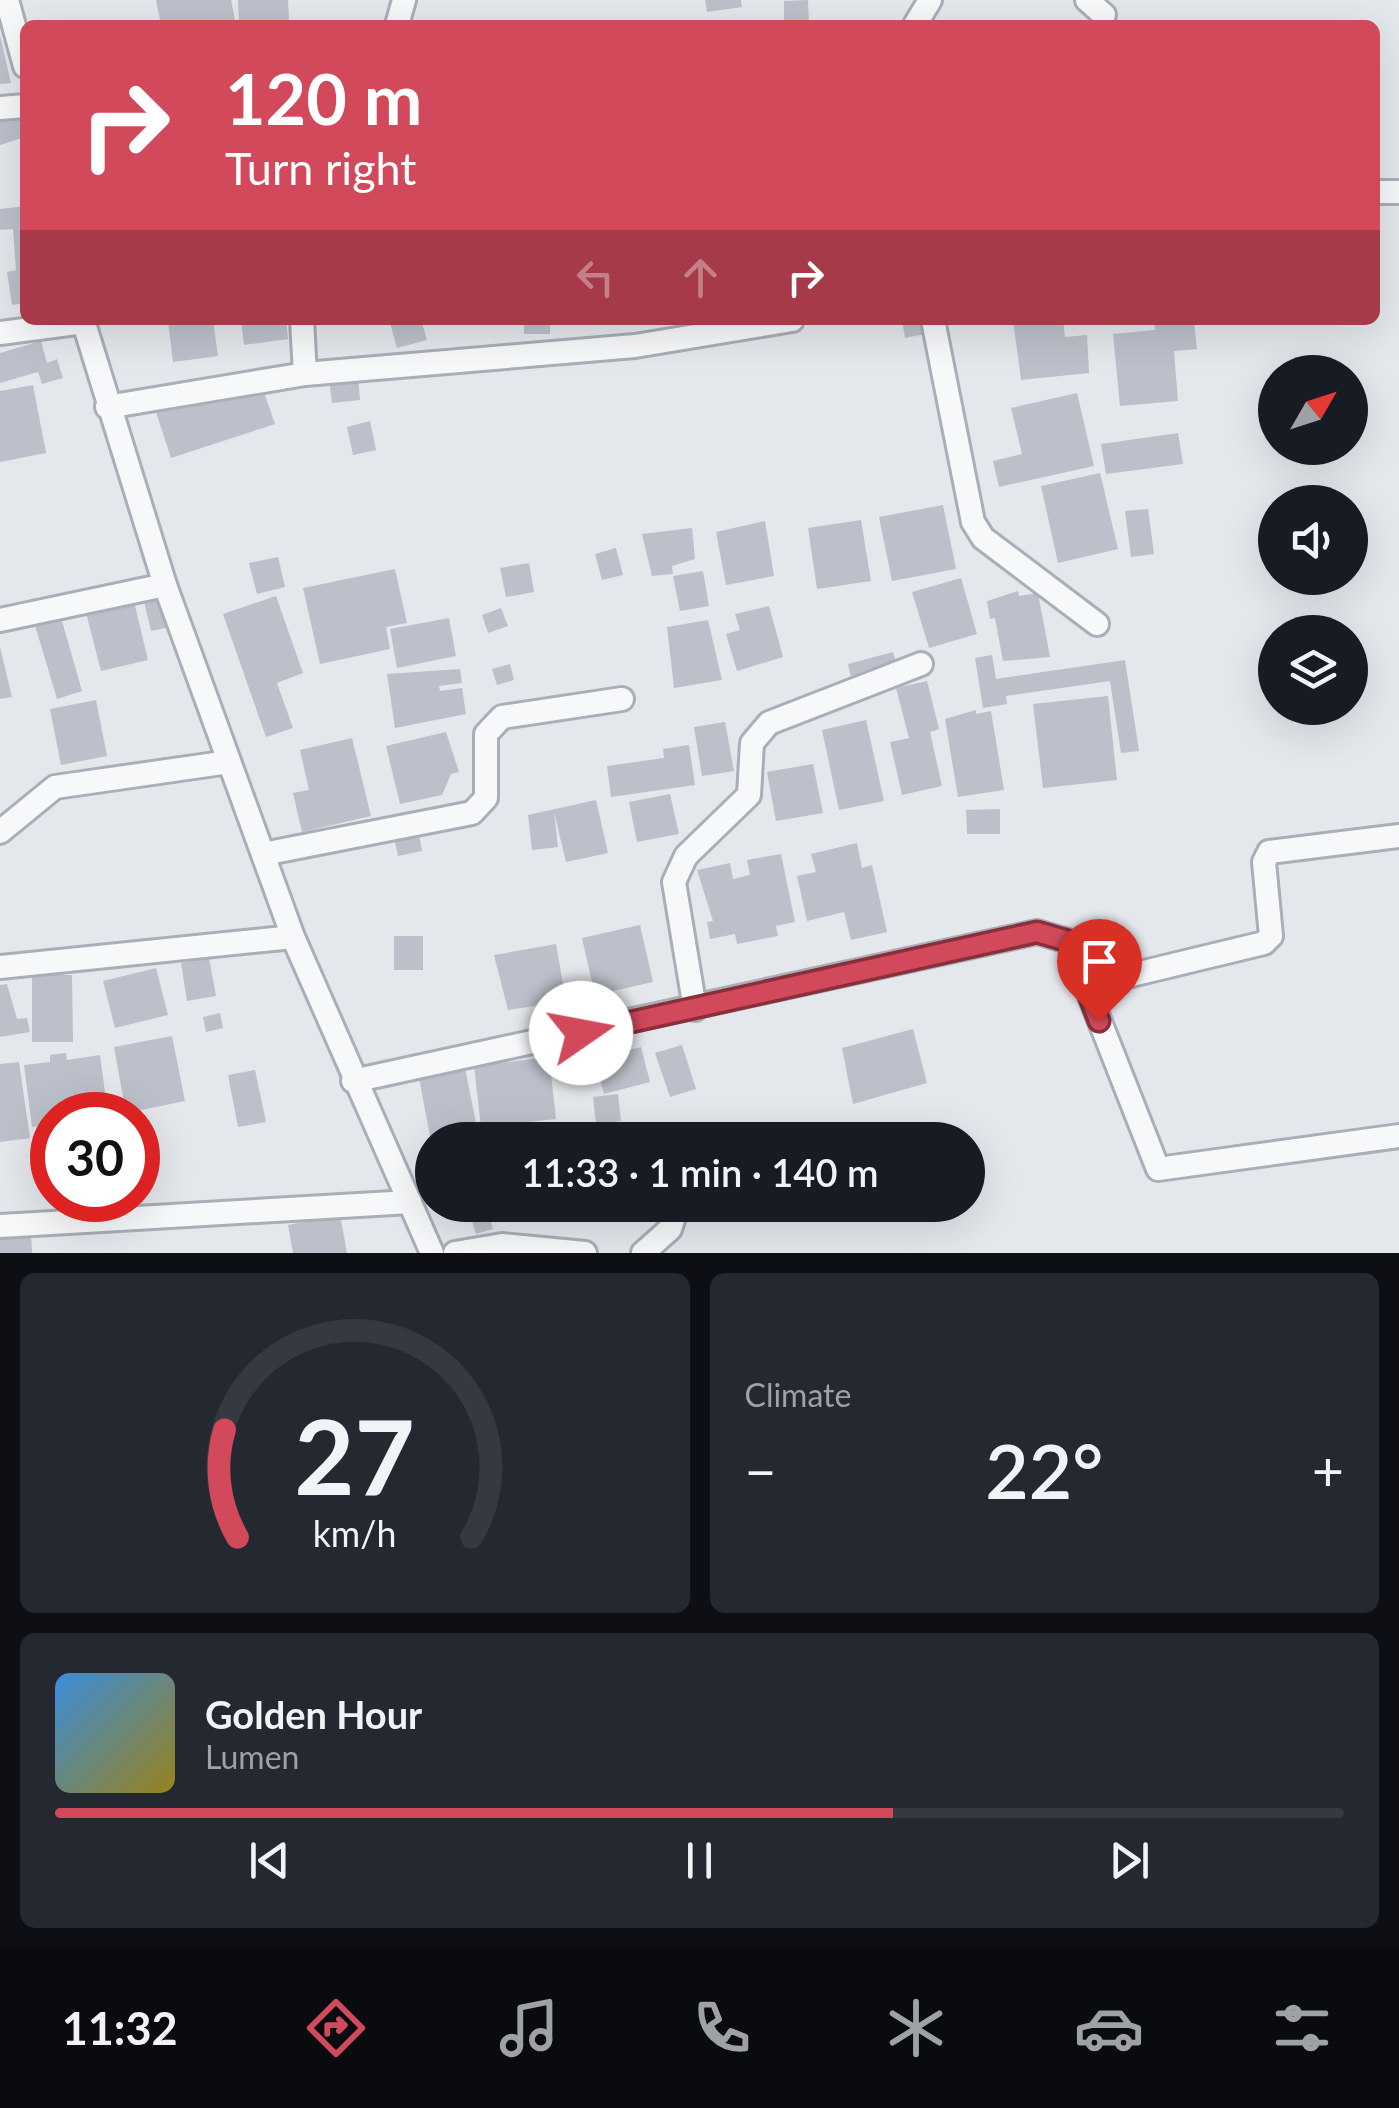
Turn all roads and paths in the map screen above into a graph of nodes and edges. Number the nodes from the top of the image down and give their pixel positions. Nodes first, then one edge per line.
1 (7, 0) edge
2 (20, 48) edge
3 (53, 325) edge
4 (84, 325) edge
5 (302, 325) edge
6 (762, 325) edge
7 (934, 325) edge
8 (0, 332) edge
9 (305, 374) junction
10 (107, 407) junction
11 (165, 585) junction
12 (0, 620) edge
13 (1097, 624) dead end
14 (922, 664) dead end
15 (622, 700) dead end
16 (229, 762) junction
17 (0, 832) edge
18 (1399, 836) edge
19 (263, 854) junction
20 (293, 937) junction
21 (0, 967) edge
22 (1086, 986) junction
23 (695, 1009) junction
24 (353, 1081) junction
25 (1399, 1136) edge
26 (410, 1202) junction
27 (672, 1222) edge
28 (0, 1226) edge
29 (432, 1253) edge
30 (455, 1253) edge
31 (585, 1253) edge
32 (643, 1253) edge

1 - 2 street
3 - 8 street
4 - 10 street
5 - 9 street
6 - 9 street
7 - 13 street
9 - 10 street
10 - 11 street
11 - 12 street
11 - 16 street
14 - 23 street
15 - 19 street
16 - 17 street
16 - 19 street
18 - 22 street
19 - 20 street
20 - 21 street
20 - 24 street
22 - 23 street
22 - 25 street
23 - 24 street
24 - 26 street
26 - 28 street
26 - 29 street
27 - 32 street
30 - 31 street

